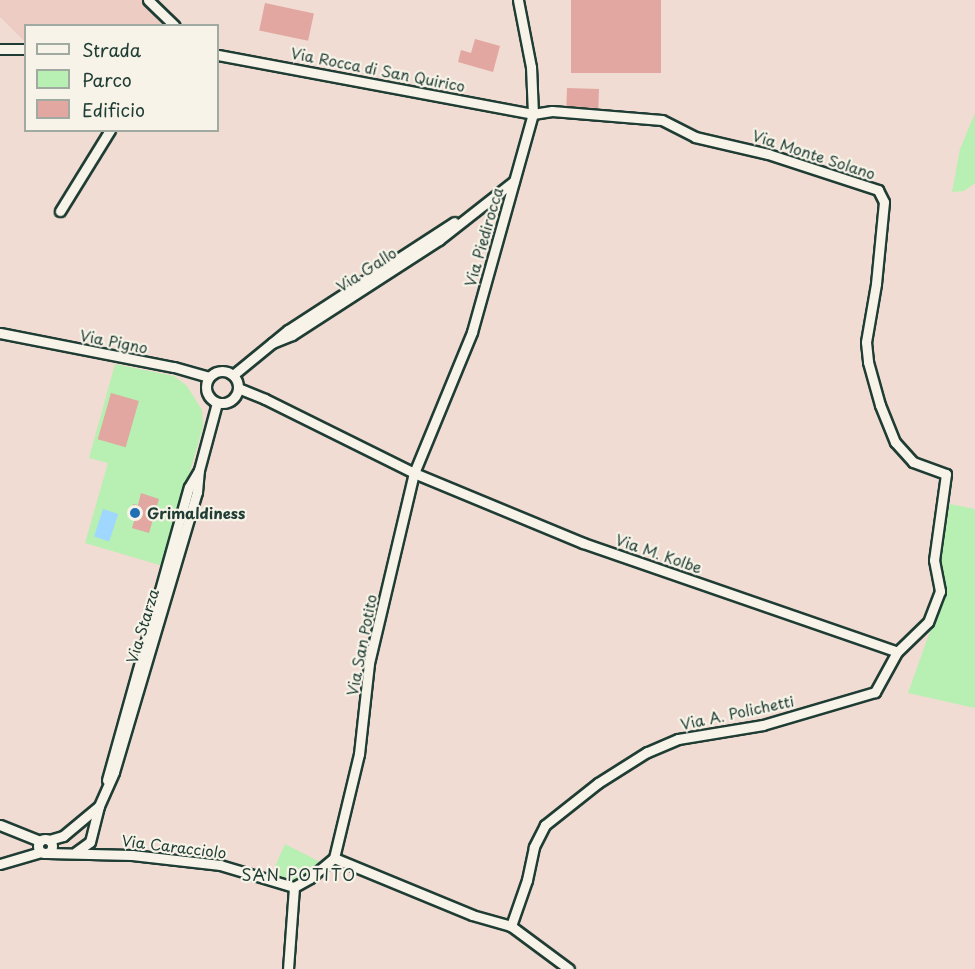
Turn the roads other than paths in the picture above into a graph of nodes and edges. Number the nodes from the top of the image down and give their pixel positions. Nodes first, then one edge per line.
1 (148, 0) edge
2 (518, 0) edge
3 (173, 24) edge
4 (0, 49) edge
5 (24, 49) edge
6 (219, 55) edge
7 (533, 114) junction
8 (109, 132) edge
9 (514, 181) junction
10 (60, 211) dead end
11 (0, 333) edge
12 (13, 337) junction
13 (0, 340) edge
14 (232, 375) junction
15 (208, 377) junction
16 (238, 388) junction
17 (217, 403) junction
18 (414, 473) junction
19 (946, 474) joint
20 (897, 652) junction
21 (99, 806) junction
22 (0, 825) edge
23 (44, 841) junction
24 (76, 852) junction
25 (44, 853) junction
26 (334, 858) junction
27 (0, 864) edge
28 (294, 887) junction
29 (511, 926) junction
30 (288, 969) edge
31 (569, 969) edge

1 - 3 street
2 - 7 street, Via Piedirocca
4 - 5 street
6 - 7 street, Via Rocca di San Quirico
7 - 9 street, Via Piedirocca
7 - 19 street, Via Monte Solano
8 - 10 street
9 - 14 street, Via Gallo
9 - 18 street, Via Piedirocca
11 - 12 street, Via Pigno
12 - 13 street, Via Pigno
12 - 15 street, Via Pigno
14 - 15 street
14 - 16 street
15 - 17 street
16 - 17 street
16 - 18 street
17 - 21 street, Via Starza
18 - 20 street, Via M. Kolbe
18 - 26 street, Via San Potito
19 - 20 street, Via A. Polichetti
20 - 29 street, Via A. Polichetti
21 - 23 street, Via Starza
21 - 24 street, Via Starza
22 - 23 street
23 - 25 street
24 - 25 street, Via Caracciolo
24 - 28 street, Via Caracciolo
25 - 27 street, Via Caracciolo
26 - 28 street
26 - 29 street
28 - 30 street
29 - 31 street

